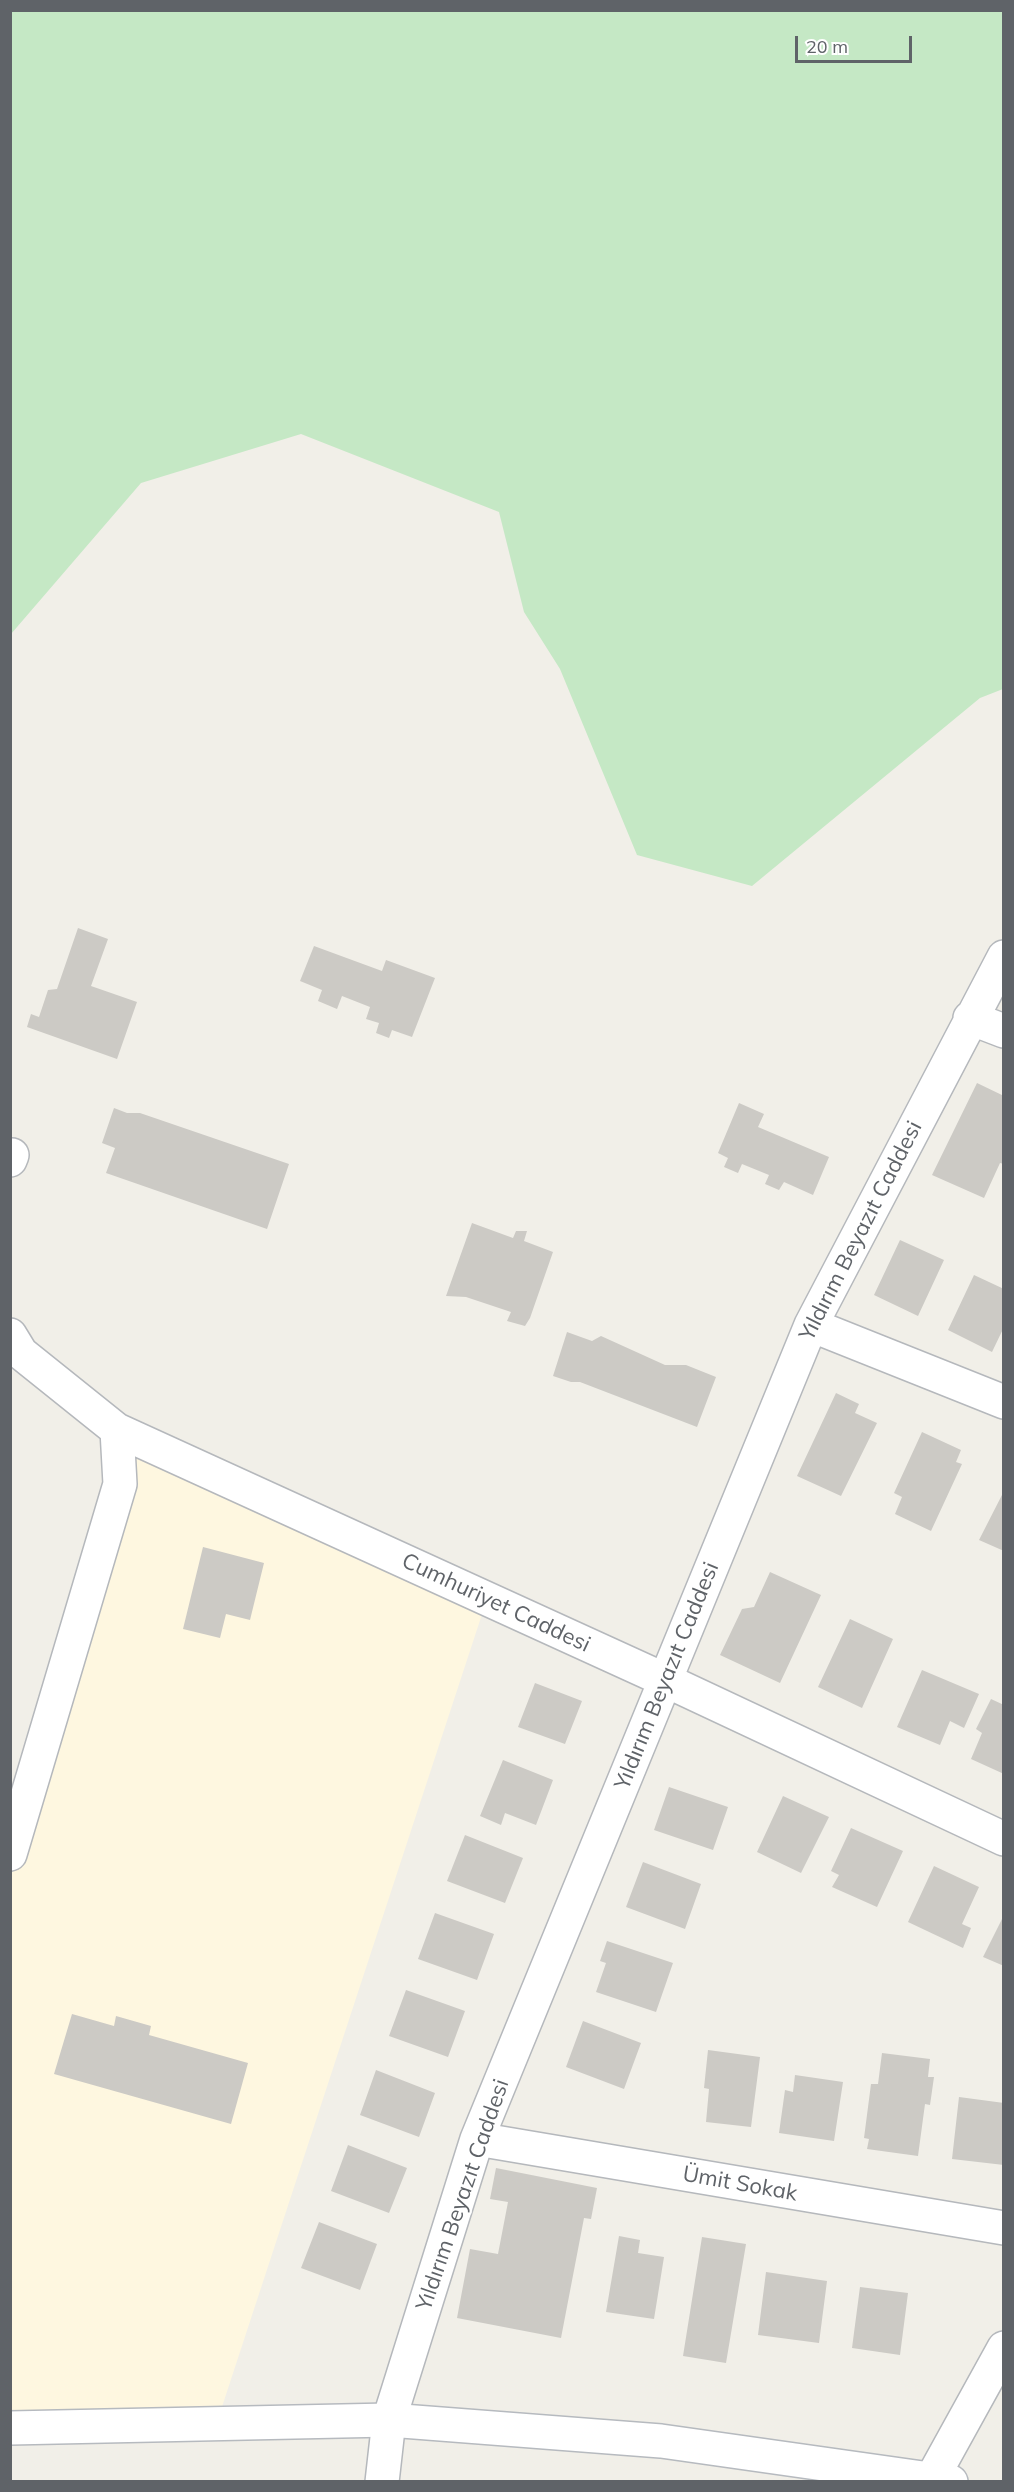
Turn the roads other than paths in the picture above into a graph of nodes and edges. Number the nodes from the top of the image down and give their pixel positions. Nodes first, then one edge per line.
1 (1004, 957) edge
2 (970, 1018) junction
3 (1004, 1031) edge
4 (811, 1325) junction
5 (10, 1335) edge
6 (1004, 1402) edge
7 (117, 1430) junction
8 (665, 1680) junction
9 (1004, 1839) edge
10 (10, 1854) edge
11 (477, 2139) junction
12 (1004, 2228) edge
13 (1004, 2348) edge
14 (389, 2420) junction
15 (10, 2428) edge
16 (937, 2480) edge
17 (382, 2481) edge

1 - 2 street, Yıldırım Beyazıt Caddesi
2 - 3 street
2 - 4 street, Yıldırım Beyazıt Caddesi
4 - 6 street
4 - 8 street, Yıldırım Beyazıt Caddesi
5 - 7 street, Cumhuriyet Caddesi
7 - 8 street, Cumhuriyet Caddesi
7 - 10 street
8 - 9 street, Cumhuriyet Caddesi
8 - 11 street, Yıldırım Beyazıt Caddesi
11 - 12 street, Ümit Sokak
11 - 14 street, Yıldırım Beyazıt Caddesi
13 - 16 street
14 - 15 street
14 - 16 street
14 - 17 street, Yıldırım Beyazıt Caddesi

